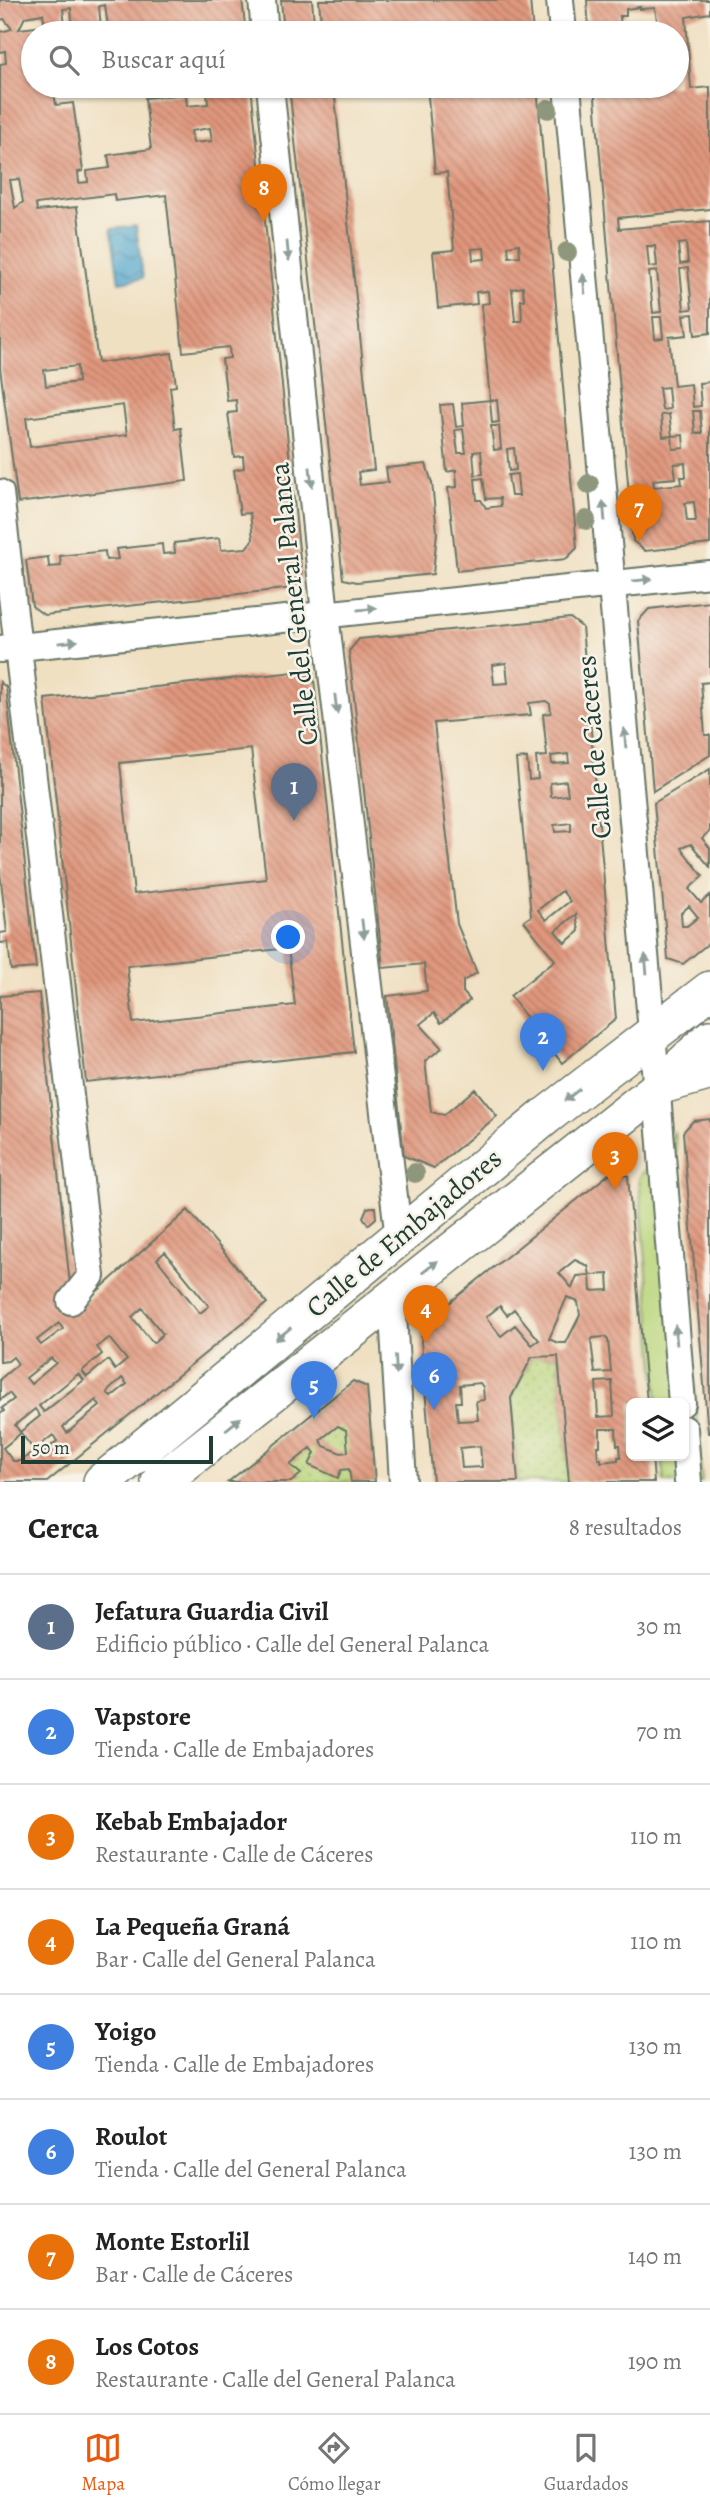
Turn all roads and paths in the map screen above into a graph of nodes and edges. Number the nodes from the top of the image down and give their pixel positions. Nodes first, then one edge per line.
1 (262, 0) edge
2 (560, 0) edge
3 (264, 21) edge
4 (561, 21) edge
5 (272, 98) edge
6 (568, 98) edge
7 (0, 493) edge
8 (710, 574) edge
9 (611, 583) junction
10 (325, 614) junction
11 (10, 648) edge
12 (710, 990) edge
13 (652, 1032) junction
14 (710, 1038) edge
15 (710, 1074) edge
16 (656, 1090) junction
17 (399, 1239) junction
18 (392, 1297) junction
19 (71, 1301) dead end
20 (682, 1398) edge
21 (686, 1461) edge
22 (102, 1482) edge
23 (160, 1482) edge
24 (403, 1482) edge
25 (688, 1482) edge

1 - 3 street
2 - 4 street
5 -> 10 street, Calle del General Palanca
9 -> 6 street, Calle de Cáceres
7 - 11 street
9 -> 8 street
10 -> 9 street
13 -> 9 street, Calle de Cáceres
11 -> 10 street
10 -> 17 street, Calle del General Palanca
11 - 19 street
12 - 13 main road, Calle de Embajadores
13 - 16 street, Calle de Cáceres
13 -> 17 main road, Calle de Embajadores
14 - 16 main road, Calle de Embajadores
15 - 16 street
18 -> 16 main road, Calle de Embajadores
20 -> 16 street, Calle de Cáceres
17 -> 22 main road, Calle de Embajadores
23 -> 18 main road, Calle de Embajadores
18 -> 24 street
21 - 25 street

